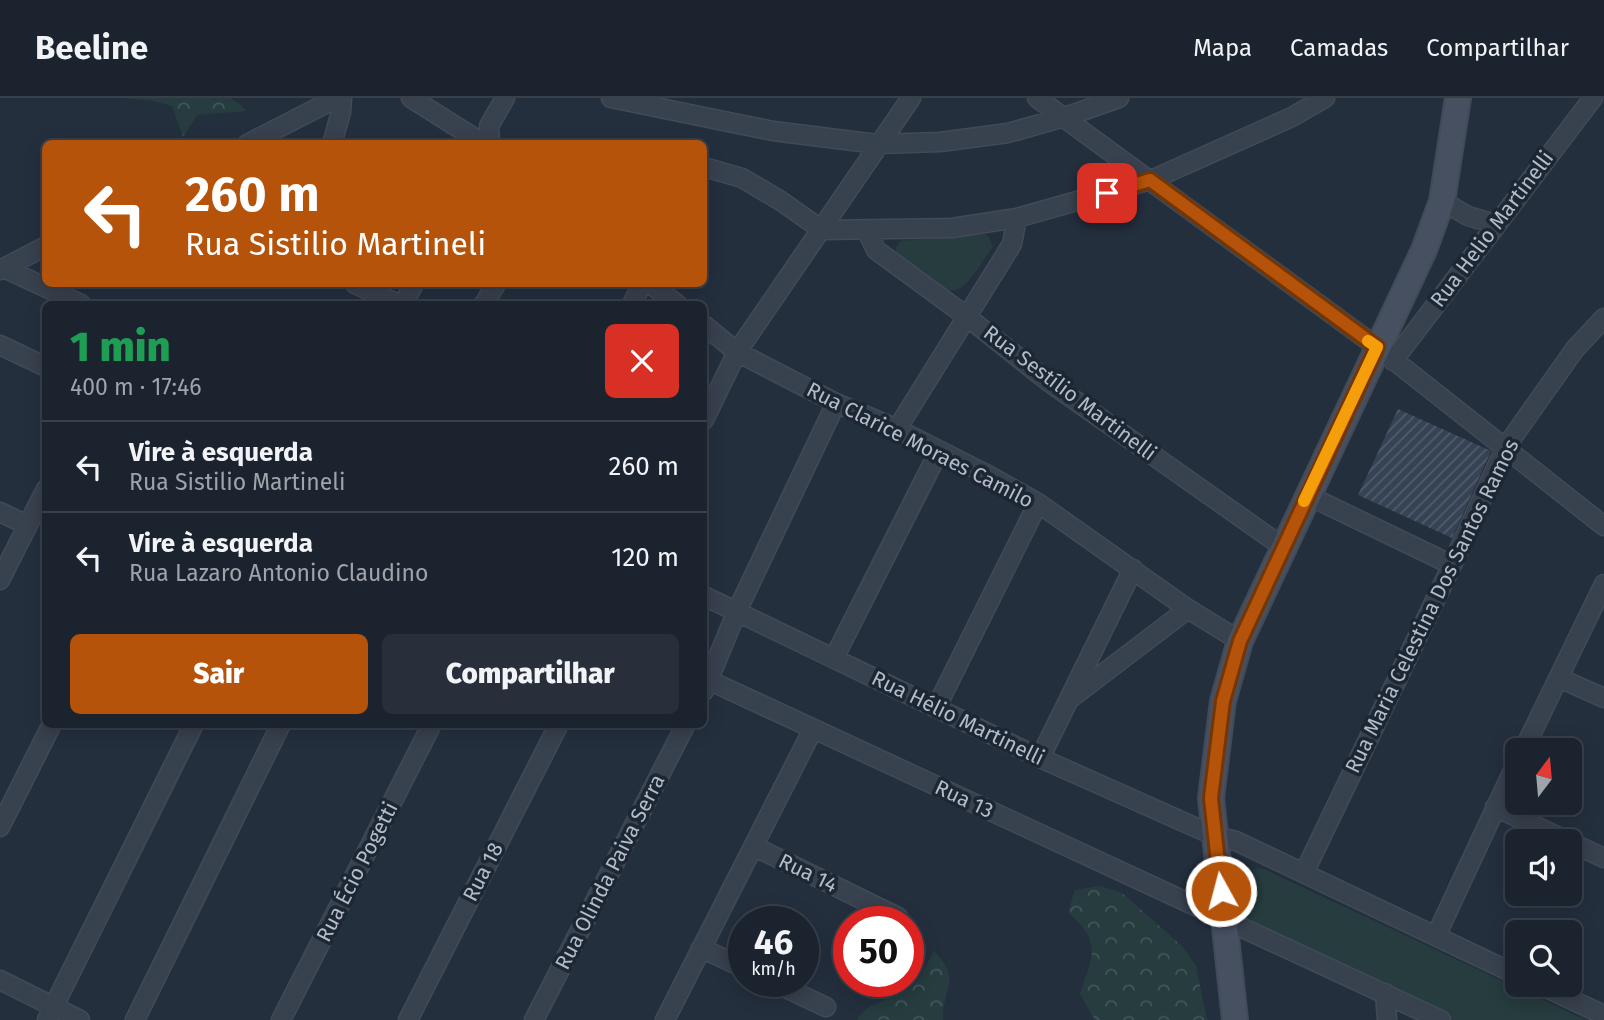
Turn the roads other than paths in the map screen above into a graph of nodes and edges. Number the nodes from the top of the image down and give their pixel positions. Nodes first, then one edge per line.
1 (340, 98) edge
2 (411, 98) edge
3 (505, 98) edge
4 (611, 98) edge
5 (911, 98) edge
6 (1037, 98) edge
7 (1119, 98) edge
8 (1325, 98) edge
9 (1458, 98) edge
10 (1593, 98) edge
11 (704, 107) edge
12 (1065, 117) junction
13 (255, 140) edge
14 (333, 140) edge
15 (478, 140) edge
16 (490, 140) edge
17 (877, 144) junction
18 (707, 168) edge
19 (1150, 180) junction
20 (1442, 201) junction
21 (1017, 218) junction
22 (1495, 224) junction
23 (822, 230) junction
24 (867, 231) junction
25 (42, 248) edge
26 (2, 269) edge
27 (42, 287) edge
28 (43, 287) edge
29 (362, 287) edge
30 (654, 287) edge
31 (74, 301) edge
32 (393, 301) edge
33 (673, 301) edge
34 (966, 316) junction
35 (1604, 318) edge
36 (707, 327) edge
37 (0, 345) edge
38 (737, 352) junction
39 (1385, 354) junction
40 (42, 364) edge
41 (836, 403) junction
42 (707, 414) edge
43 (897, 429) junction
44 (1505, 448) junction
45 (939, 452) junction
46 (1307, 495) junction
47 (42, 497) edge
48 (1038, 503) junction
49 (0, 512) edge
50 (27, 525) junction
51 (1604, 526) edge
52 (1283, 547) junction
53 (1452, 565) junction
54 (1133, 569) junction
55 (0, 580) edge
56 (1604, 584) edge
57 (707, 597) edge
58 (1188, 608) junction
59 (737, 611) junction
60 (1240, 641) junction
61 (835, 658) junction
62 (707, 678) edge
63 (1559, 678) junction
64 (707, 684) edge
65 (1604, 698) edge
66 (1068, 700) junction
67 (936, 708) junction
68 (50, 728) edge
69 (192, 728) edge
70 (279, 728) edge
71 (430, 728) edge
72 (557, 728) edge
73 (684, 728) edge
74 (813, 729) junction
75 (1529, 738) edge
76 (1041, 758) junction
77 (1505, 787) edge
78 (1495, 807) junction
79 (0, 827) edge
80 (1215, 836) junction
81 (755, 847) junction
82 (1604, 858) edge
83 (1304, 873) junction
84 (876, 906) edge
85 (1225, 919) junction
86 (1436, 936) junction
87 (701, 948) junction
88 (728, 961) edge
89 (1505, 969) edge
90 (0, 980) edge
91 (1385, 993) junction
92 (805, 997) edge
93 (1565, 997) edge
94 (826, 1007) dead end
95 (50, 1013) edge
96 (1604, 1016) edge
97 (80, 1020) edge
98 (135, 1020) edge
99 (281, 1020) edge
100 (408, 1020) edge
101 (534, 1020) edge
102 (665, 1020) edge
103 (1235, 1020) edge
104 (1387, 1020) edge
105 (1441, 1020) edge

1 - 13 street
1 - 14 street
2 - 15 street
3 - 16 street
4 - 11 street
5 - 17 street
6 - 12 street
7 - 12 street
8 - 19 street
9 - 20 main road
10 - 22 street, Rua Helio Martinelli
11 - 17 street
12 - 17 street
12 - 19 street
17 - 23 street
18 - 23 street
19 - 21 street
19 - 39 street
20 - 22 street
20 - 39 main road
21 - 24 street
21 - 34 street
22 - 39 street, Rua Helio Martinelli
23 - 24 street
23 - 38 street
24 - 34 street, Rua Sestílio Martinelli
25 - 26 street
26 - 27 street
28 - 31 street
29 - 32 street
30 - 33 street
34 - 43 street
34 - 52 street, Rua Sestílio Martinelli
35 - 44 street, Rua Maria Celestina Dos Santos Ramos
36 - 38 street, Rua Clarice Moraes Camilo
37 - 40 street
38 - 41 street, Rua Clarice Moraes Camilo
38 - 42 street
39 - 44 street
39 - 46 main road
41 - 43 street, Rua Clarice Moraes Camilo
41 - 59 street
43 - 45 street, Rua Clarice Moraes Camilo
44 - 51 street
44 - 53 street, Rua Maria Celestina Dos Santos Ramos
45 - 48 street, Rua Clarice Moraes Camilo
45 - 61 street
46 - 52 main road
46 - 53 street
47 - 50 street
48 - 54 street, Rua Clarice Moraes Camilo
48 - 67 street
49 - 50 street
50 - 55 street
52 - 60 main road
53 - 83 street, Rua Maria Celestina Dos Santos Ramos
54 - 58 street, Rua Clarice Moraes Camilo
54 - 66 street
56 - 63 street
57 - 59 street, Rua Hélio Martinelli
58 - 60 street, Rua Clarice Moraes Camilo
58 - 66 street
59 - 61 street, Rua Hélio Martinelli
59 - 62 street
60 - 80 main road
61 - 67 street, Rua Hélio Martinelli
63 - 65 street
63 - 75 street
64 - 74 street, Rua 13
66 - 76 street
67 - 76 street, Rua Hélio Martinelli
68 - 79 street
69 - 95 street
70 - 98 street
71 - 99 street, Rua Écio Pogetti
72 - 100 street, Rua 18
73 - 101 street, Rua Olinda Paiva Serra
74 - 81 street
74 - 85 street, Rua 13
76 - 80 street, Rua Hélio Martinelli
77 - 78 street
78 - 82 street
78 - 86 street
80 - 83 street, Rua Hélio Martinelli
80 - 85 main road
81 - 84 street, Rua 14
81 - 87 street
83 - 86 street, Rua Hélio Martinelli
85 - 91 street, Rua 13
85 - 103 main road
86 - 89 street, Rua Hélio Martinelli
87 - 88 street
87 - 102 street
90 - 95 street
91 - 104 street
91 - 105 street, Rua 13
92 - 94 street
93 - 96 street
95 - 97 street

